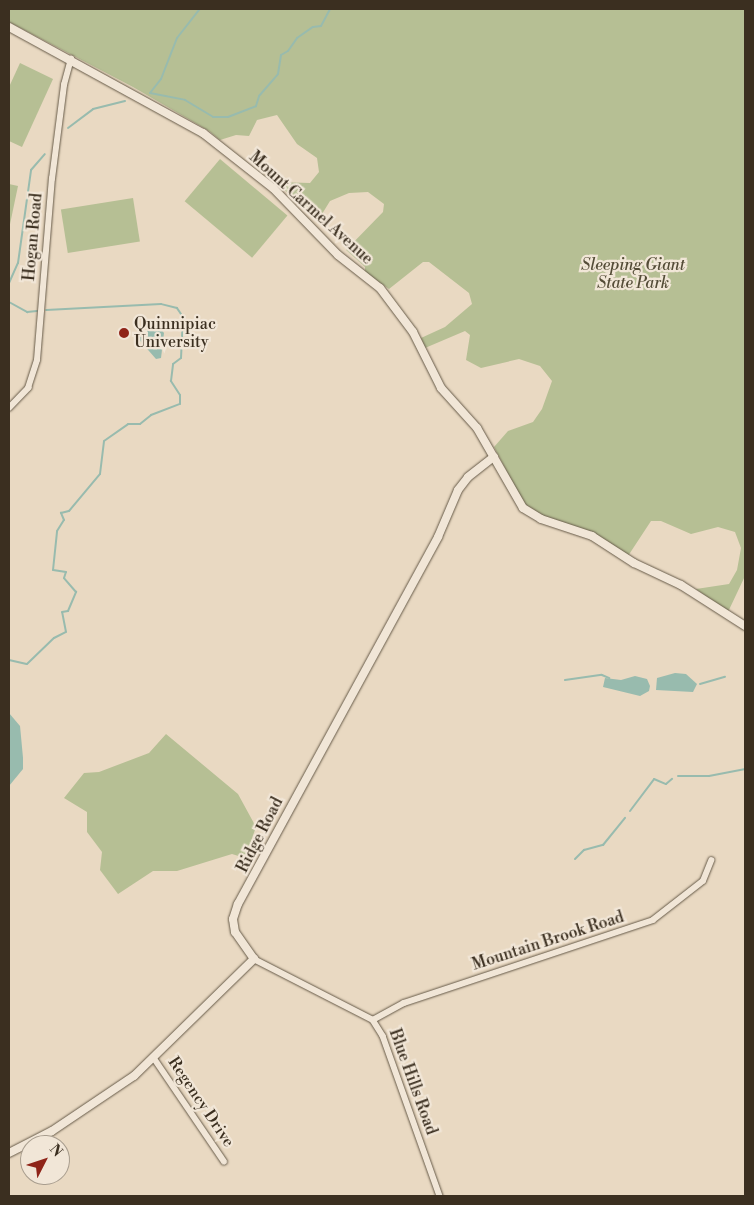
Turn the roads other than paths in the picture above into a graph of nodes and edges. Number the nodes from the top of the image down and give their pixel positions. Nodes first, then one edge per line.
1 (9, 27) edge
2 (71, 59) junction
3 (9, 408) edge
4 (494, 457) junction
5 (745, 626) edge
6 (711, 861) dead end
7 (254, 959) junction
8 (373, 1020) junction
9 (154, 1058) junction
10 (9, 1153) edge
11 (224, 1162) dead end
12 (440, 1196) edge

1 - 2 main road, Mount Carmel Avenue
2 - 3 street, Hogan Road
2 - 4 main road, Mount Carmel Avenue
4 - 5 main road, Mount Carmel Avenue
4 - 7 main road, Ridge Road
6 - 8 street, Mountain Brook Road
7 - 8 street, Blue Hills Road
7 - 9 main road
8 - 12 street, Blue Hills Road
9 - 10 main road
9 - 11 street, Regency Drive

